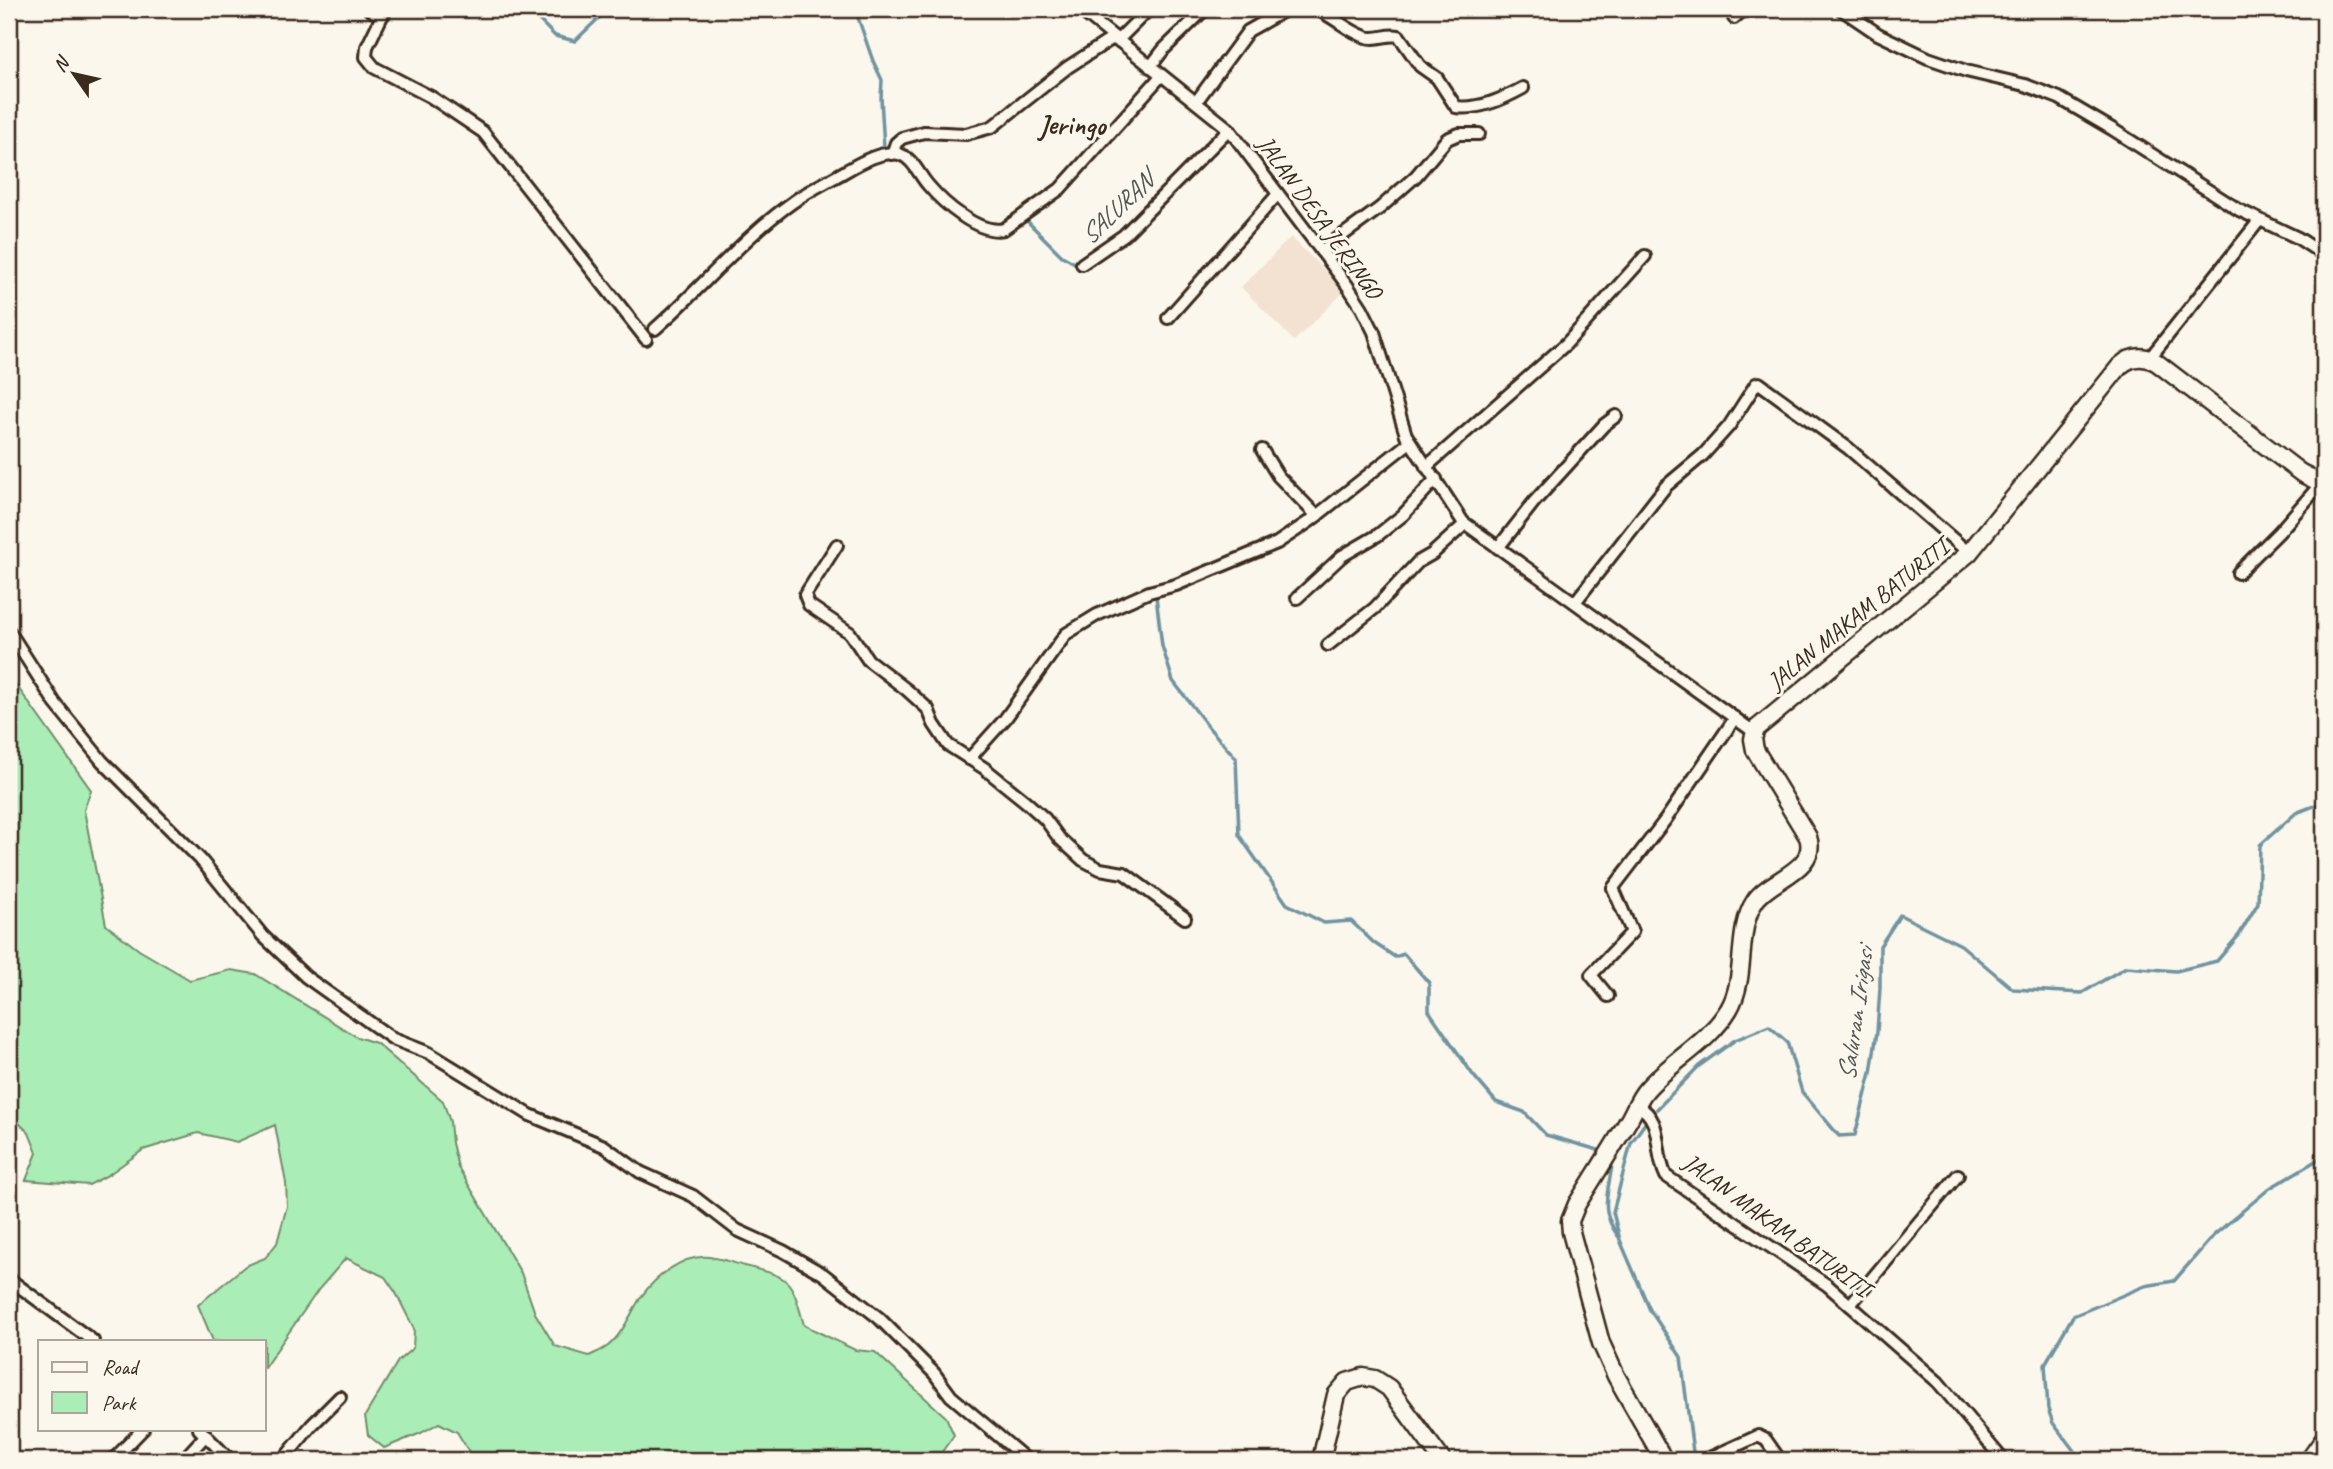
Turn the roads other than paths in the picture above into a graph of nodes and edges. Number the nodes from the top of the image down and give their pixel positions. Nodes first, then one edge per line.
1 (369, 9) edge
2 (1079, 9) edge
3 (1149, 9) edge
4 (1205, 9) edge
5 (1287, 9) edge
6 (1316, 9) edge
7 (1744, 9) edge
8 (1841, 9) edge
9 (385, 12) edge
10 (1734, 18) dead end
11 (1114, 39) junction
12 (1150, 67) junction
13 (1161, 76) junction
14 (1523, 88) dead end
15 (1196, 102) junction
16 (1229, 129) junction
17 (1479, 134) dead end
18 (892, 154) junction
19 (1278, 194) junction
20 (2259, 221) junction
21 (1321, 251) junction
22 (2324, 255) edge
23 (1645, 256) dead end
24 (1082, 264) dead end
25 (1168, 318) dead end
26 (654, 329) dead end
27 (646, 339) dead end
28 (2149, 359) junction
29 (1616, 416) dead end
30 (1410, 442) junction
31 (1262, 450) dead end
32 (1426, 467) junction
33 (1436, 479) junction
34 (2324, 479) edge
35 (1317, 516) junction
36 (1465, 524) junction
37 (838, 545) dead end
38 (1498, 548) junction
39 (1969, 553) junction
40 (2238, 573) dead end
41 (1297, 598) dead end
42 (1576, 601) junction
43 (9, 631) edge
44 (1328, 645) dead end
45 (1735, 718) junction
46 (1754, 732) junction
47 (969, 759) junction
48 (1185, 918) dead end
49 (1608, 996) dead end
50 (1637, 1105) junction
51 (1958, 1175) dead end
52 (9, 1279) edge
53 (1850, 1305) junction
54 (92, 1340) edge
55 (340, 1397) dead end
56 (142, 1430) edge
57 (202, 1432) edge
58 (2324, 1439) edge
59 (113, 1460) edge
60 (183, 1460) edge
61 (230, 1460) edge
62 (283, 1460) edge
63 (1027, 1460) edge
64 (1321, 1460) edge
65 (1442, 1460) edge
66 (1664, 1460) edge
67 (1705, 1460) edge
68 (1780, 1460) edge
69 (2003, 1460) edge
70 (2309, 1460) edge

1 - 9 street
2 - 11 street, JALAN DESA JERINGO
3 - 11 street
4 - 12 street
5 - 15 street
6 - 14 street
7 - 10 street
8 - 20 street
9 - 27 street
11 - 12 street, JALAN DESA JERINGO
11 - 18 street
12 - 13 street, JALAN DESA JERINGO
13 - 15 street, JALAN DESA JERINGO
13 - 18 street
15 - 16 street, JALAN DESA JERINGO
16 - 19 street, JALAN DESA JERINGO
16 - 24 street
17 - 21 street
18 - 26 street
19 - 21 street, JALAN DESA JERINGO
19 - 25 street
20 - 22 street
20 - 28 street
21 - 30 street, JALAN DESA JERINGO
23 - 32 street
28 - 34 street
28 - 39 street, JALAN MAKAM BATURITI
29 - 38 street
30 - 32 street, JALAN DESA JERINGO
30 - 35 street
31 - 35 street
32 - 33 street, JALAN DESA JERINGO
33 - 36 street, JALAN DESA JERINGO
33 - 41 street
34 - 40 street
35 - 47 street
36 - 38 street, JALAN DESA JERINGO
36 - 44 street
37 - 47 street
38 - 42 street, JALAN DESA JERINGO
39 - 42 street
39 - 46 street, JALAN MAKAM BATURITI
42 - 45 street, JALAN DESA JERINGO
43 - 63 street
45 - 46 street, JALAN DESA JERINGO
45 - 49 street
46 - 50 street
47 - 48 street
50 - 53 street, JALAN MAKAM BATURITI
50 - 66 street
51 - 53 street
52 - 54 street
53 - 69 street, JALAN MAKAM BATURITI
55 - 62 street
56 - 59 street
57 - 60 street
57 - 61 street
58 - 70 street
64 - 65 street
67 - 68 street

